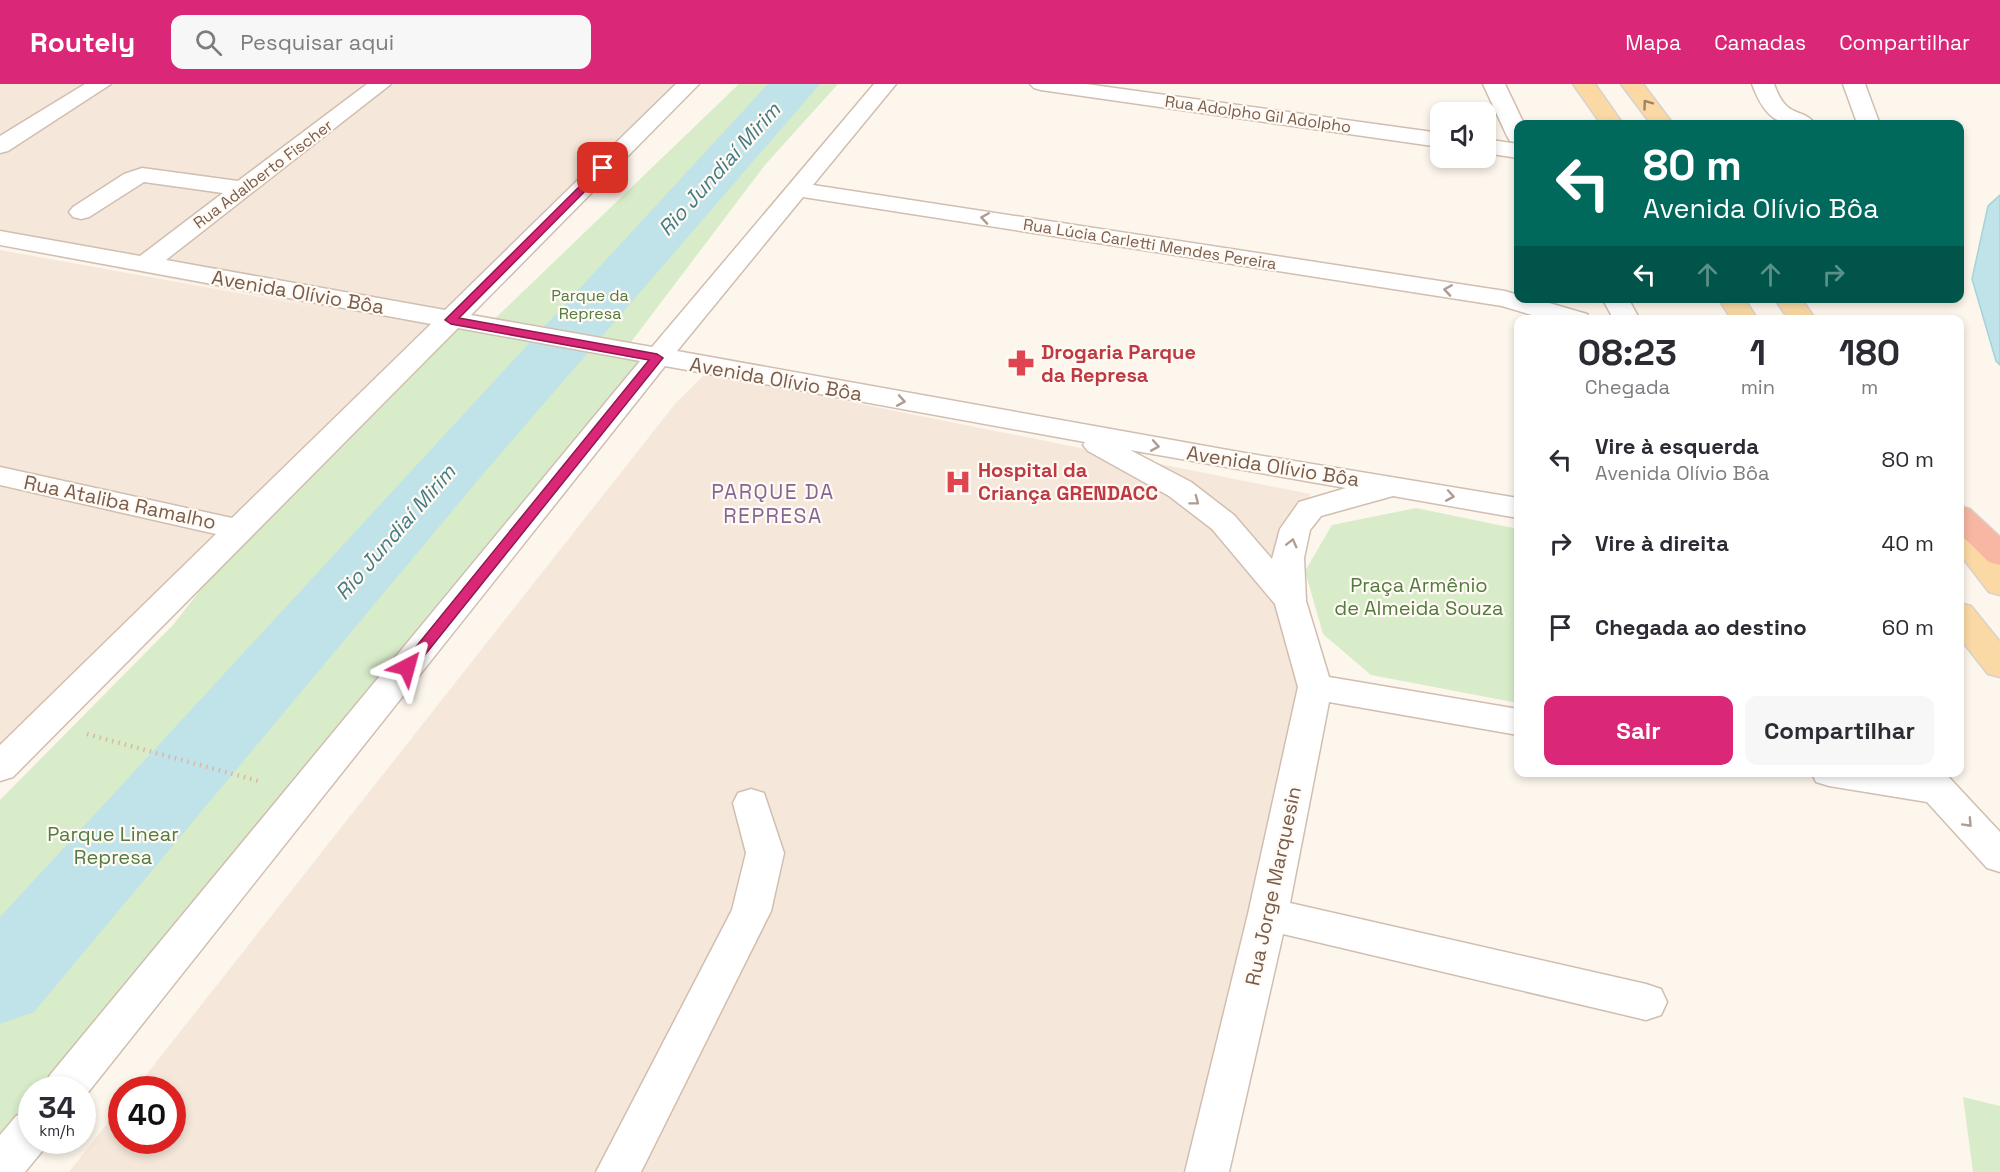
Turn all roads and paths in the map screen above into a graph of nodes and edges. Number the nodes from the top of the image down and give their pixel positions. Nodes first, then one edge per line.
1 (100, 84) edge
2 (380, 84) edge
3 (688, 84) edge
4 (885, 84) edge
5 (1041, 84) edge
6 (1494, 84) edge
7 (1584, 84) edge
8 (1632, 84) edge
9 (1763, 84) edge
10 (1854, 84) edge
11 (1609, 120) edge
12 (1659, 120) edge
13 (1791, 120) edge
14 (1867, 120) edge
15 (1514, 127) edge
16 (1430, 139) edge
17 (0, 146) edge
18 (1496, 148) edge
19 (1514, 150) edge
20 (244, 189) junction
21 (795, 189) junction
22 (81, 213) dead end
23 (0, 238) edge
24 (145, 264) junction
25 (1512, 298) edge
26 (1527, 303) edge
27 (1563, 315) edge
28 (451, 320) junction
29 (657, 358) junction
30 (1071, 431) junction
31 (0, 476) edge
32 (1409, 488) junction
33 (1514, 507) edge
34 (1964, 521) edge
35 (239, 529) junction
36 (1964, 537) edge
37 (2000, 555) edge
38 (2000, 584) edge
39 (1290, 601) junction
40 (1964, 620) edge
41 (1999, 666) edge
42 (1315, 687) junction
43 (1514, 721) edge
44 (124, 745) dead end
45 (0, 767) edge
46 (1884, 777) edge
47 (251, 779) dead end
48 (1929, 781) edge
49 (751, 803) dead end
50 (2000, 857) edge
51 (1268, 914) junction
52 (1646, 1002) dead end
53 (76, 1076) edge
54 (18, 1148) edge
55 (0, 1169) edge
56 (618, 1172) edge
57 (1207, 1172) edge

1 - 17 street
2 - 20 street, Rua Adalberto Fischer
3 - 28 street
4 - 21 street
5 - 16 street, Rua Adolpho Gil Adolpho
6 - 15 street
7 - 11 main road
12 -> 8 main road
9 - 13 street
10 - 14 street
18 - 19 street
20 - 22 street
20 - 24 street, Rua Adalberto Fischer
25 -> 21 street, Rua Lúcia Carletti Mendes Pereira
21 - 29 street
23 - 24 street, Avenida Olívio Bôa
24 - 28 street, Avenida Olívio Bôa
26 - 27 street, Rua Lúcia Carletti Mendes Pereira
28 - 29 street, Avenida Olívio Bôa
28 - 35 street
29 -> 30 street, Avenida Olívio Bôa
29 - 53 street
30 -> 32 street, Avenida Olívio Bôa
30 -> 39 street, Rua Jorge Marquesin
31 - 35 street, Rua Ataliba Ramalho
32 -> 33 street, Avenida Olívio Bôa
39 -> 32 street, Rua Jorge Marquesin
34 - 37 highway
35 - 45 street
36 - 38 main road
39 - 42 street, Rua Jorge Marquesin
40 - 41 main road
42 - 43 street
42 - 51 street, Rua Jorge Marquesin
44 - 47 path
46 - 48 street
48 -> 50 street
49 - 56 street
51 - 52 street
51 - 57 street, Rua Jorge Marquesin
54 - 55 street

